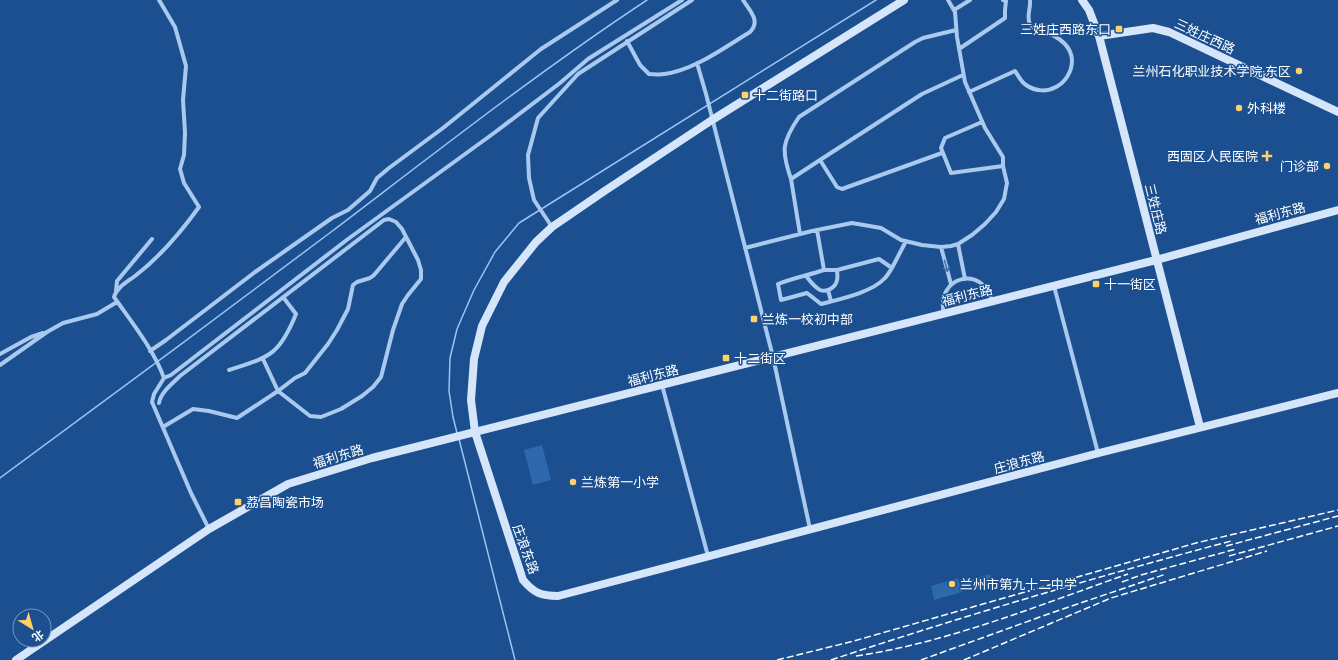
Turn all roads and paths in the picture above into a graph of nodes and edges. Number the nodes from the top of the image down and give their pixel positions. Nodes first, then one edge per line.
1 (159, 0) edge
2 (617, 0) edge
3 (682, 0) edge
4 (692, 0) edge
5 (744, 0) edge
6 (904, 0) edge
7 (948, 0) edge
8 (970, 0) edge
9 (1005, 0) edge
10 (1030, 0) edge
11 (1082, 0) edge
12 (954, 10) junction
13 (956, 30) junction
14 (1099, 36) junction
15 (627, 41) junction
16 (959, 49) junction
17 (697, 63) junction
18 (964, 75) junction
19 (969, 92) junction
20 (1338, 112) edge
21 (711, 117) junction
22 (982, 122) junction
23 (942, 153) junction
24 (820, 160) junction
25 (1003, 166) junction
26 (791, 179) junction
27 (1338, 210) edge
28 (552, 227) junction
29 (817, 230) junction
30 (800, 234) junction
31 (406, 237) junction
32 (152, 239) dead end
33 (906, 241) junction
34 (958, 244) junction
35 (745, 248) junction
36 (941, 248) junction
37 (1156, 260) junction
38 (892, 268) junction
39 (824, 270) junction
40 (837, 270) junction
41 (806, 276) junction
42 (965, 279) junction
43 (951, 284) junction
44 (1054, 286) junction
45 (828, 290) junction
46 (116, 291) junction
47 (283, 297) junction
48 (831, 301) junction
49 (992, 301) junction
50 (117, 302) junction
51 (944, 314) junction
52 (47, 332) junction
53 (150, 351) junction
54 (0, 354) edge
55 (773, 357) junction
56 (263, 359) junction
57 (0, 365) edge
58 (229, 370) dead end
59 (164, 378) junction
60 (662, 385) junction
61 (278, 391) junction
62 (1338, 393) edge
63 (159, 403) dead end
64 (163, 427) junction
65 (1200, 427) junction
66 (472, 433) junction
67 (1098, 453) junction
68 (209, 528) junction
69 (810, 529) junction
70 (708, 556) junction
71 (16, 660) edge

1 - 46 street
2 - 53 street
3 - 59 street
4 - 15 street
5 - 17 street
6 - 21 street, 庄浪东路
7 - 12 street
8 - 12 street
9 - 16 street
10 - 19 street
11 - 14 street, 三姓庄路
12 - 13 street
13 - 16 street
13 - 26 street
14 - 20 street, 三姓庄西路
14 - 37 street, 三姓庄路
15 - 17 street
15 - 28 street
16 - 18 street
17 - 21 street
18 - 19 street
18 - 24 street
19 - 22 street
21 - 28 street, 庄浪东路
21 - 35 street
22 - 23 street
22 - 25 street
23 - 24 street
23 - 25 street
24 - 26 street
25 - 34 street
26 - 30 street
27 - 37 street, 福利东路
28 - 66 street, 庄浪东路
29 - 30 street
29 - 33 street
29 - 39 street
30 - 35 street
31 - 47 street
31 - 61 street
31 - 61 street
32 - 46 street
33 - 36 street
33 - 38 street
34 - 36 street
34 - 42 street
35 - 55 street
36 -> 43 street
37 - 44 street, 福利东路
37 - 65 street, 三姓庄路
38 - 40 street
38 - 48 street
39 - 40 street
39 - 41 street
40 - 45 street
41 - 45 street
41 - 48 street
42 - 43 street
42 - 49 street
43 - 51 street
44 - 49 street, 福利东路
44 - 67 street
45 - 48 street
46 - 50 street
47 - 56 street
47 - 63 street
49 - 51 street, 福利东路
50 - 52 street
50 - 53 street
51 - 55 street, 福利东路
52 - 54 street
52 - 57 street
53 - 59 street
55 - 60 street, 福利东路
55 - 69 street
56 - 58 street
56 - 61 street
59 - 64 street
60 - 66 street, 福利东路
60 - 70 street
61 - 64 street
62 - 65 street, 庄浪东路
64 - 68 street
65 - 67 street, 庄浪东路
66 - 68 street, 福利东路
66 - 70 street, 庄浪东路
67 - 69 street, 庄浪东路
68 - 71 street, 福利东路
69 - 70 street, 庄浪东路

